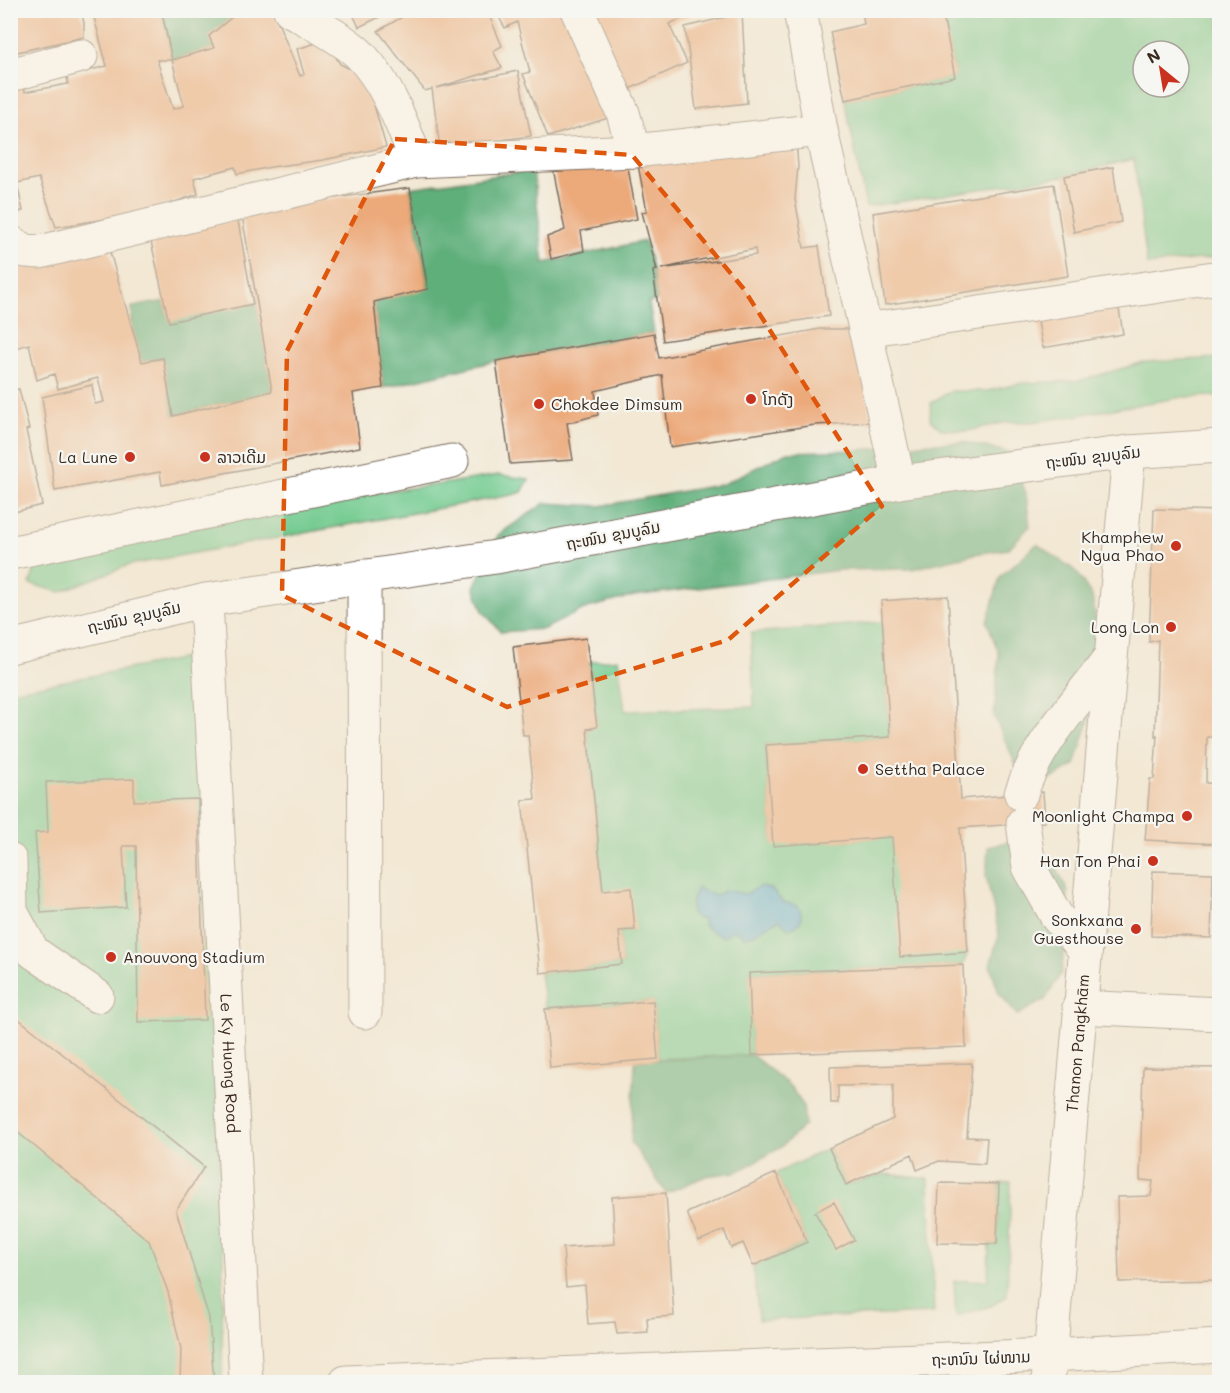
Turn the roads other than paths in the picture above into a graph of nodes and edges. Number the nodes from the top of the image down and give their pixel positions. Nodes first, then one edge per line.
1 (290, 10) edge
2 (577, 10) edge
3 (800, 10) edge
4 (81, 56) dead end
5 (10, 75) edge
6 (821, 130) junction
7 (634, 151) junction
8 (416, 161) junction
9 (10, 242) edge
10 (1220, 277) edge
11 (866, 330) junction
12 (1220, 446) edge
13 (1128, 452) junction
14 (452, 461) dead end
15 (899, 482) junction
16 (10, 553) edge
17 (364, 576) junction
18 (206, 600) junction
19 (10, 646) edge
20 (1110, 658) junction
21 (10, 860) edge
22 (1085, 950) junction
23 (97, 996) dead end
24 (1079, 1007) junction
25 (364, 1012) dead end
26 (1220, 1014) edge
27 (1220, 1346) edge
28 (1049, 1369) edge
29 (246, 1383) edge
30 (346, 1383) edge

1 - 8 street
2 - 7 street
3 - 6 street
4 - 5 street
6 - 7 street
6 - 11 street
7 - 8 street
8 - 9 street
10 - 11 street
11 - 15 street
12 - 13 street, ຖະໜົນ ຂຸນບູລົມ
13 - 15 street, ຖະໜົນ ຂຸນບູລົມ
13 - 20 street, Thanon Pangkhām
14 - 16 street
15 - 17 street, ຖະໜົນ ຂຸນບູລົມ
17 - 18 street, ຖະໜົນ ຂຸນບູລົມ
17 - 25 street
18 - 19 street, ຖະໜົນ ຂຸນບູລົມ
18 - 29 street, Le Ky Huong Road
20 - 22 street, Thanon Pangkhām
20 - 22 street
21 - 23 street
22 - 24 street, Thanon Pangkhām
24 - 26 street
24 - 28 street, Thanon Pangkhām
27 - 28 street, ຖະຫນົນ ໄຜ່ໜາມ
28 - 30 street, ຖະຫນົນ ໄຜ່ໜາມ

